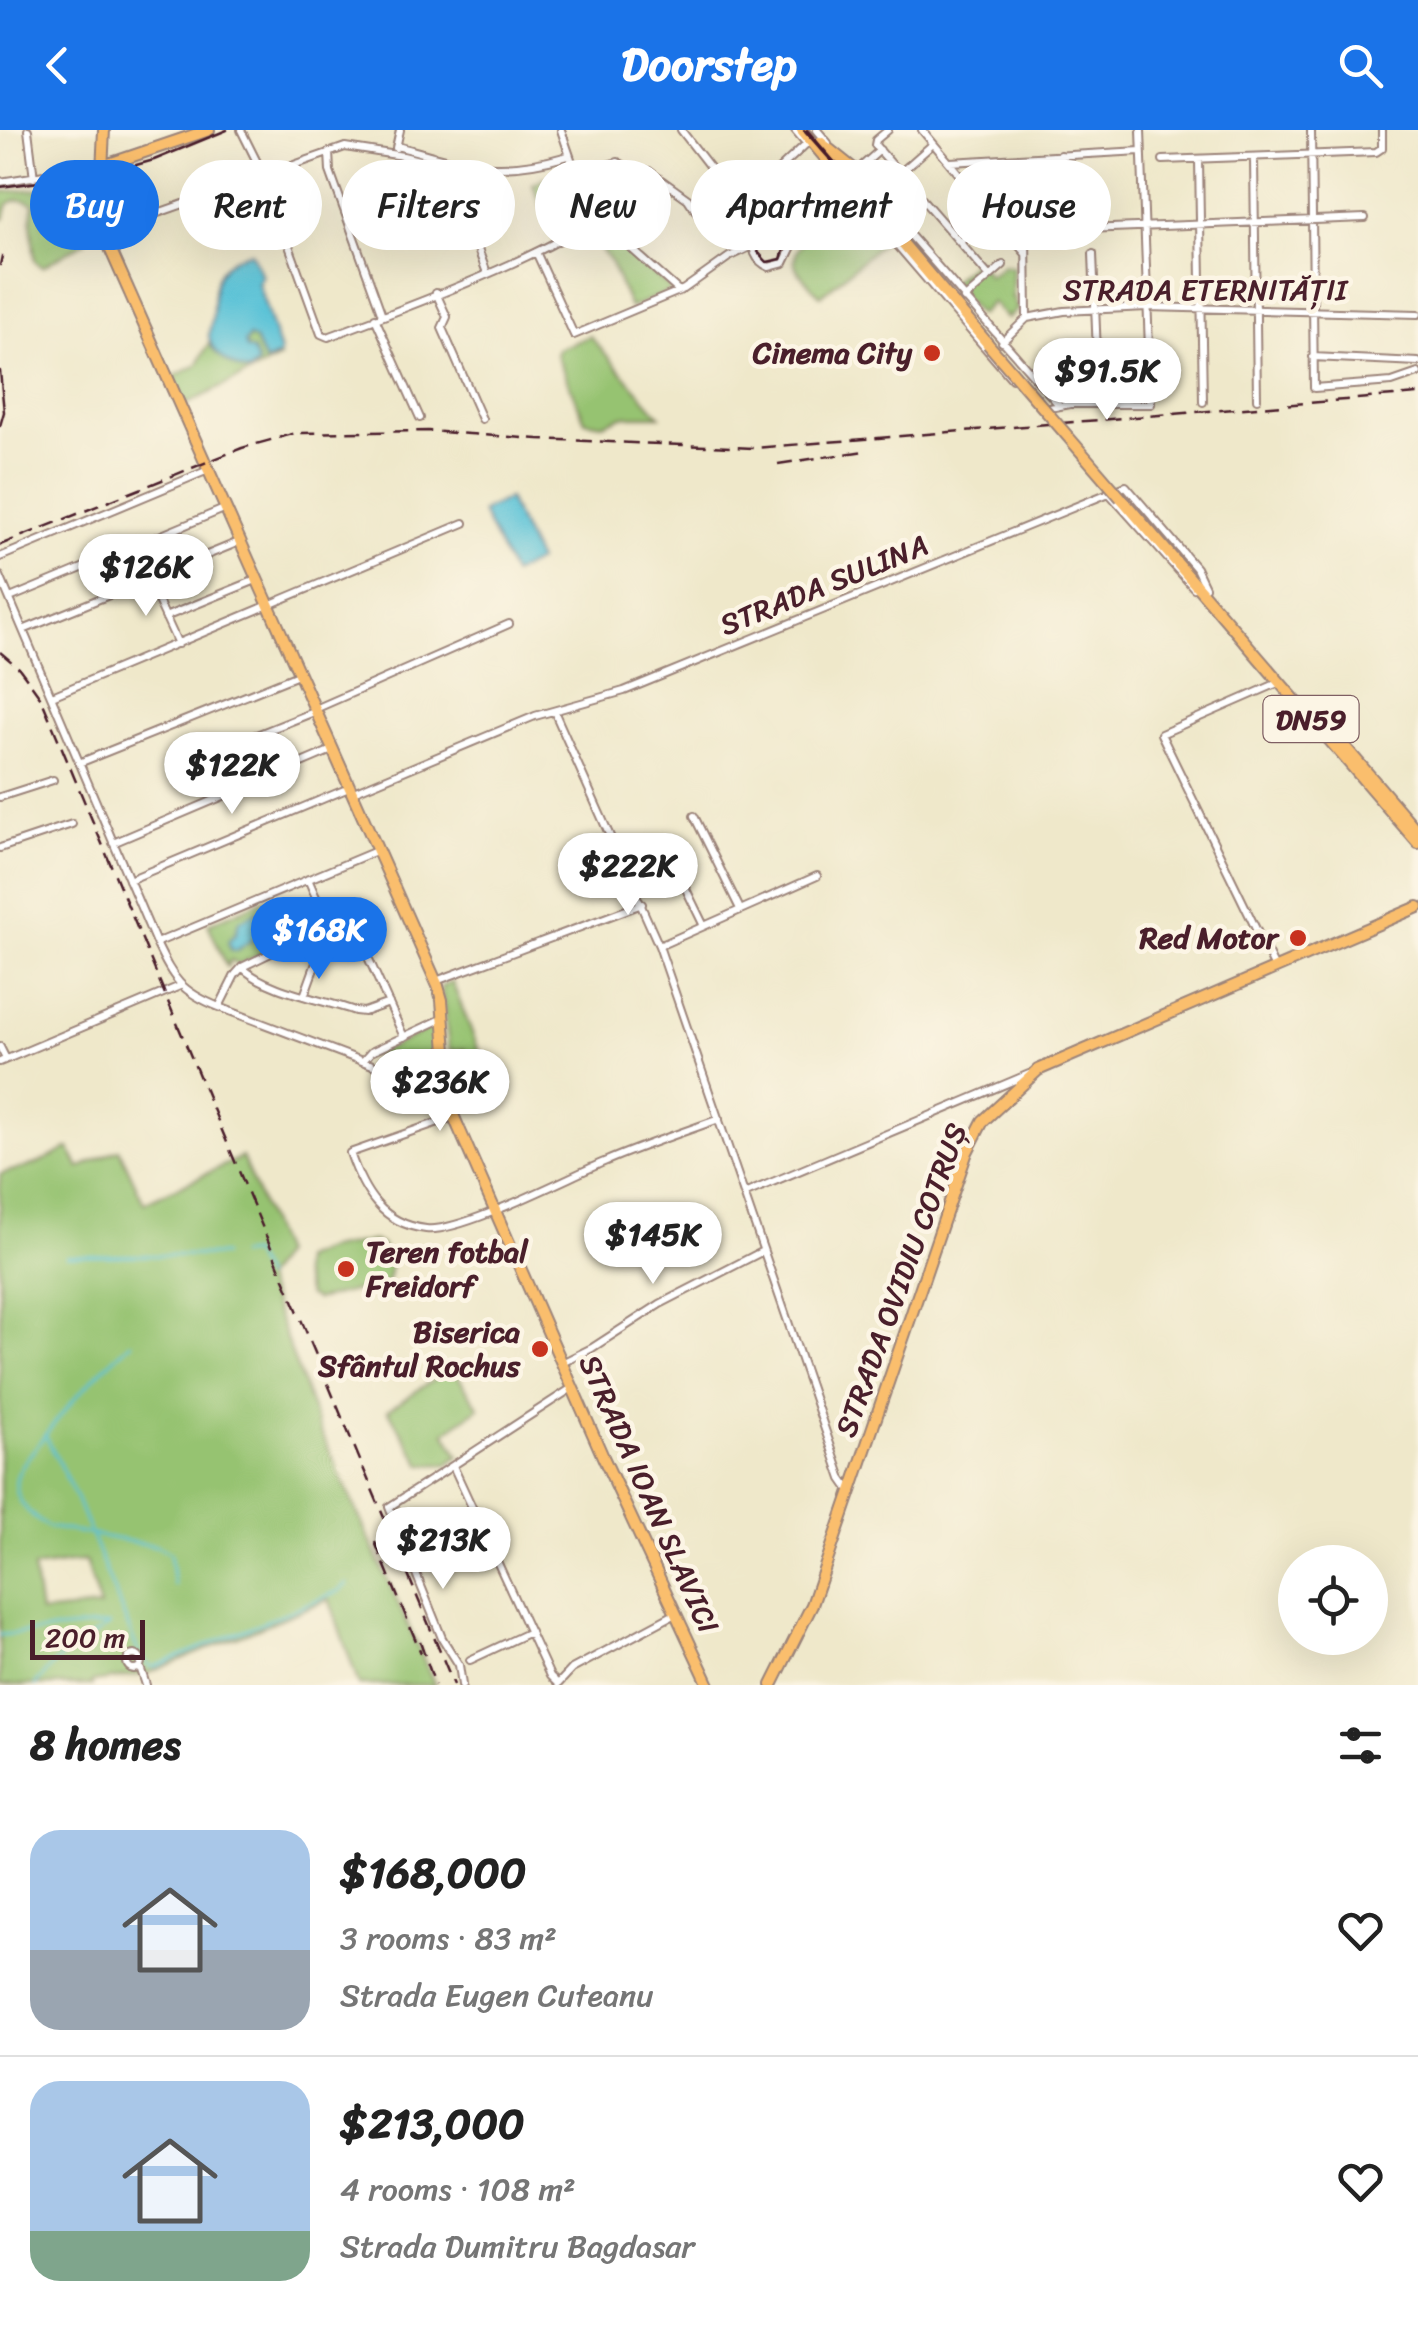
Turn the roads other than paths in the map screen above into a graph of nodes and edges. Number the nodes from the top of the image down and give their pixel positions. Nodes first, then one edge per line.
1 (28, 130) edge
2 (104, 130) edge
3 (209, 130) edge
4 (241, 130) edge
5 (400, 130) edge
6 (561, 130) edge
7 (681, 130) edge
8 (806, 130) edge
9 (888, 130) edge
10 (922, 130) edge
11 (1140, 130) edge
12 (1311, 130) edge
13 (1382, 130) edge
14 (807, 143) junction
15 (933, 144) junction
16 (396, 150) junction
17 (880, 150) junction
18 (1141, 151) junction
19 (1060, 155) junction
20 (329, 156) junction
21 (568, 156) junction
22 (1311, 156) junction
23 (1254, 158) junction
24 (32, 160) edge
25 (102, 160) edge
26 (120, 160) edge
27 (255, 160) edge
28 (314, 160) edge
29 (425, 160) edge
30 (445, 160) edge
31 (571, 160) edge
32 (704, 160) edge
33 (789, 160) edge
34 (821, 160) edge
35 (827, 160) edge
36 (841, 160) edge
37 (870, 160) edge
38 (888, 160) edge
39 (915, 160) edge
40 (948, 160) edge
41 (981, 160) edge
42 (1060, 160) edge
43 (1162, 160) dead end
44 (1199, 160) junction
45 (515, 169) edge
46 (30, 178) edge
47 (0, 182) edge
48 (671, 186) edge
49 (691, 204) edge
50 (927, 205) edge
51 (1365, 218) dead end
52 (1311, 220) junction
53 (1255, 222) junction
54 (1199, 224) junction
55 (947, 227) edge
56 (1144, 227) junction
57 (1111, 228) edge
58 (111, 250) edge
59 (291, 250) edge
60 (477, 250) edge
61 (540, 250) edge
62 (634, 250) edge
63 (743, 250) edge
64 (756, 250) edge
65 (790, 250) edge
66 (900, 250) edge
67 (910, 250) edge
68 (922, 250) edge
69 (967, 250) edge
70 (1023, 250) edge
71 (1026, 250) edge
72 (536, 252) junction
73 (737, 254) junction
74 (1026, 254) junction
75 (1093, 254) dead end
76 (756, 257) junction
77 (1003, 264) dead end
78 (485, 274) junction
79 (989, 276) junction
80 (680, 291) junction
81 (436, 294) junction
82 (964, 298) junction
83 (1147, 307) junction
84 (1201, 307) junction
85 (1257, 309) junction
86 (1095, 310) junction
87 (1313, 310) junction
88 (1418, 314) edge
89 (379, 317) junction
90 (1027, 318) junction
91 (994, 342) junction
92 (1313, 358) junction
93 (1415, 368) edge
94 (1030, 374) junction
95 (1017, 385) junction
96 (1258, 399) dead end
97 (1203, 402) dead end
98 (1099, 405) junction
99 (1060, 406) junction
100 (420, 418) dead end
101 (482, 419) dead end
102 (206, 471) junction
103 (1108, 492) junction
104 (1124, 493) junction
105 (224, 509) junction
106 (464, 522) dead end
107 (239, 542) junction
108 (0, 558) edge
109 (0, 576) edge
110 (148, 579) junction
111 (256, 580) junction
112 (1205, 591) junction
113 (10, 598) junction
114 (268, 606) junction
115 (166, 617) junction
116 (509, 624) dead end
117 (23, 630) junction
118 (178, 644) junction
119 (298, 674) junction
120 (1274, 681) junction
121 (52, 696) junction
122 (314, 711) junction
123 (554, 711) junction
124 (332, 750) junction
125 (79, 763) junction
126 (186, 763) dead end
127 (54, 780) dead end
128 (350, 791) junction
129 (0, 796) edge
130 (694, 816) dead end
131 (72, 824) dead end
132 (1418, 832) edge
133 (113, 843) junction
134 (1418, 843) edge
135 (664, 844) dead end
136 (0, 848) edge
137 (376, 851) junction
138 (817, 876) dead end
139 (308, 879) junction
140 (129, 880) junction
141 (642, 904) junction
142 (1418, 906) edge
143 (740, 909) junction
144 (328, 924) junction
145 (704, 926) junction
146 (156, 942) junction
147 (659, 946) junction
148 (242, 968) junction
149 (1274, 968) junction
150 (436, 980) junction
151 (180, 986) junction
152 (304, 996) junction
153 (389, 1003) junction
154 (220, 1007) junction
155 (444, 1018) junction
156 (404, 1037) junction
157 (0, 1047) edge
158 (3, 1060) edge
159 (363, 1061) junction
160 (1032, 1073) junction
161 (1000, 1086) junction
162 (1006, 1098) junction
163 (450, 1102) junction
164 (454, 1117) junction
165 (719, 1119) junction
166 (744, 1194) junction
167 (495, 1209) junction
168 (763, 1251) junction
169 (562, 1362) junction
170 (573, 1388) junction
171 (453, 1466) junction
172 (852, 1492) junction
173 (675, 1614) junction
174 (530, 1632) junction
175 (470, 1660) dead end
176 (137, 1668) dead end
177 (144, 1681) edge
178 (558, 1684) edge
179 (462, 1685) edge
180 (709, 1685) edge
181 (772, 1685) edge

1 - 24 street
2 - 25 main road
3 - 26 main road
4 - 27 street
5 - 16 street
6 - 21 street
7 - 32 street
8 - 14 street
8 - 35 main road, DN59
8 - 36 main road
9 - 17 street
10 - 15 street
11 - 18 street
12 - 22 street
13 - 22 street
14 - 33 street
14 - 34 street
15 - 39 street
15 - 40 street
16 - 20 street
16 - 29 street
16 - 30 street
17 - 37 street
17 - 38 street
18 - 19 street
18 - 56 street
19 - 41 street
19 - 42 street
20 - 28 street
20 - 89 street
21 - 31 street
21 - 45 street
22 - 23 street
22 - 52 street
23 - 44 street
23 - 53 street
43 - 44 street
44 - 54 street
46 - 47 street
48 - 49 street
50 - 55 street
51 - 52 street
52 - 53 street
52 - 87 street
53 - 54 street
53 - 85 street
54 - 56 street
54 - 84 street
56 - 57 street
56 - 83 street
58 - 102 main road, STRADA IOAN SLAVICI
59 - 89 street
60 - 78 street
61 - 72 street
62 - 80 street
63 - 73 street
64 - 76 street
65 - 76 street
66 - 95 street
67 - 91 main road, DN59
68 - 82 street
69 - 79 street
70 - 74 street
71 - 74 street
72 - 78 street
72 - 80 street
73 - 76 street
73 - 80 street
74 - 90 street
75 - 86 street
77 - 79 street
78 - 81 street
79 - 82 street
81 - 89 street
81 - 101 street
82 - 91 street
83 - 84 street, STRADA ETERNITĂȚII
83 - 86 street, STRADA ETERNITĂȚII
83 - 98 street
84 - 85 street, STRADA ETERNITĂȚII
84 - 97 street
85 - 87 street, STRADA ETERNITĂȚII
85 - 96 street
86 - 90 street, STRADA ETERNITĂȚII
86 - 98 street
87 - 88 street, STRADA ETERNITĂȚII
87 - 92 street
89 - 100 street
90 - 91 street, STRADA ETERNITĂȚII
91 - 94 street
91 - 104 main road, DN59, bridge
92 - 93 street
92 - 93 street
94 - 95 street
94 - 99 street
95 - 99 street
98 - 99 street
102 - 105 main road, STRADA IOAN SLAVICI
102 - 108 street
103 - 104 street, STRADA SULINA
103 - 112 street
103 - 123 street, STRADA SULINA
104 - 112 main road, DN59
105 - 107 main road, STRADA IOAN SLAVICI
105 - 113 street
106 - 114 street
107 - 110 street
107 - 111 main road, STRADA IOAN SLAVICI
109 - 113 street
110 - 115 street
110 - 117 street
111 - 114 main road, STRADA IOAN SLAVICI
111 - 115 street
112 - 120 main road, DN59
112 - 132 main road, DN59
113 - 117 street
114 - 118 street
114 - 119 main road, STRADA IOAN SLAVICI
115 - 118 street
116 - 122 street
117 - 121 street
118 - 121 street
119 - 122 main road, STRADA IOAN SLAVICI
119 - 125 street
120 - 134 main road, DN59
120 - 149 street
121 - 125 street
122 - 124 main road, STRADA IOAN SLAVICI
122 - 126 street
123 - 128 street, STRADA SULINA
123 - 141 street
124 - 128 main road, STRADA IOAN SLAVICI
124 - 133 street
125 - 133 street
127 - 129 street
128 - 137 main road, STRADA IOAN SLAVICI
128 - 140 street, STRADA SULINA
130 - 143 street
131 - 136 street
133 - 140 street
135 - 145 street
137 - 139 street
137 - 150 main road, STRADA IOAN SLAVICI
138 - 143 street
139 - 144 street
139 - 146 street
140 - 146 street
141 - 147 street
141 - 150 street
142 - 149 main road, STRADA OVIDIU COTRUȘ
143 - 145 street
144 - 148 street
144 - 152 street
144 - 153 street
145 - 147 street
146 - 151 street
147 - 165 street
148 - 152 street
148 - 154 street
149 - 160 main road, STRADA OVIDIU COTRUȘ
150 - 155 main road, STRADA IOAN SLAVICI
151 - 154 street
151 - 158 street
152 - 153 street
153 - 156 street
154 - 159 street
155 - 156 street
155 - 163 main road, STRADA IOAN SLAVICI
156 - 159 street
157 - 158 street
159 - 163 street
160 - 161 street
160 - 162 main road, STRADA OVIDIU COTRUȘ
161 - 162 street
161 - 166 street
162 - 172 main road, STRADA OVIDIU COTRUȘ
163 - 164 main road, STRADA IOAN SLAVICI
164 - 167 main road, STRADA IOAN SLAVICI
164 - 167 street
165 - 166 street
165 - 167 street
166 - 168 street
167 - 169 main road, STRADA IOAN SLAVICI
168 - 169 street
168 - 172 street
169 - 170 main road, STRADA IOAN SLAVICI
170 - 171 street
170 - 173 main road, STRADA IOAN SLAVICI
171 - 174 street
171 - 179 street
172 - 181 main road, STRADA OVIDIU COTRUȘ
173 - 178 street
173 - 180 main road, STRADA IOAN SLAVICI
174 - 175 street
174 - 178 street
176 - 177 street

